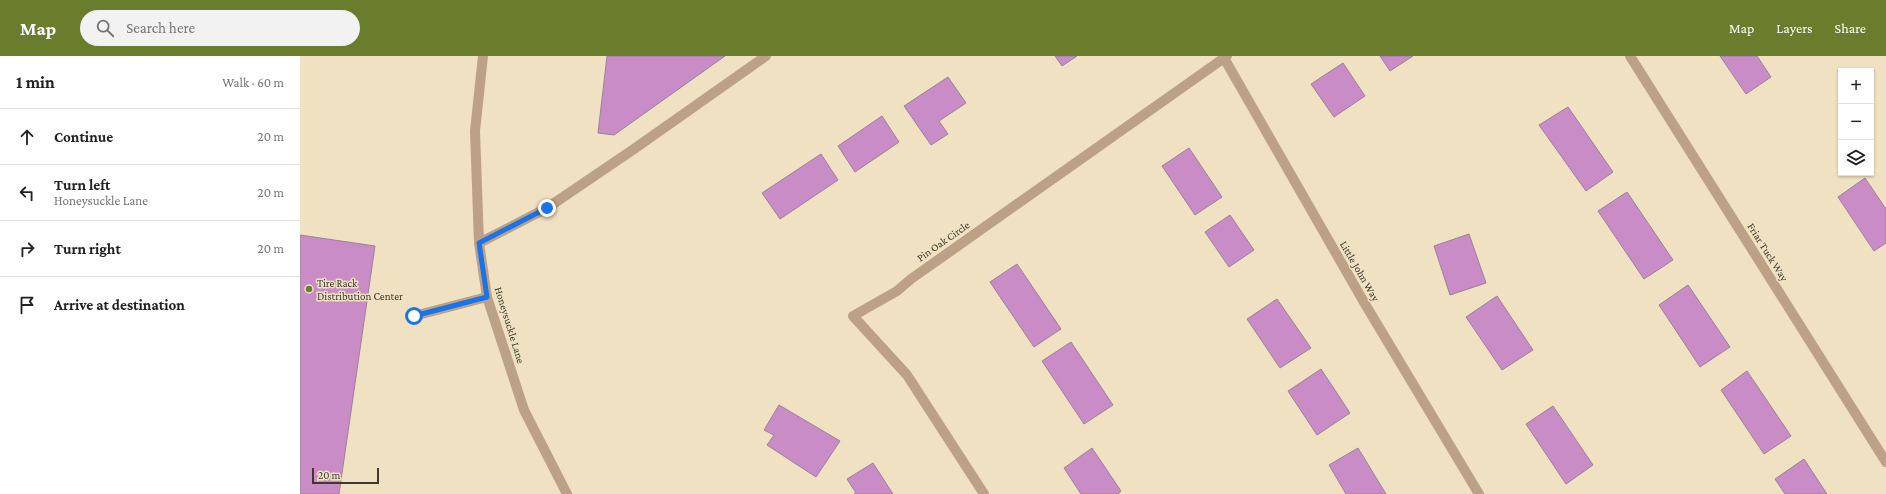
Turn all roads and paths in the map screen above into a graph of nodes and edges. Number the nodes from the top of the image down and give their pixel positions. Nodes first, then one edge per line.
1 (483, 56) edge
2 (766, 56) edge
3 (1630, 56) edge
4 (1226, 57) edge
5 (479, 243) junction
6 (487, 297) junction
7 (414, 316) dead end
8 (1886, 462) edge
9 (567, 494) edge
10 (984, 494) edge
11 (1479, 494) edge

1 - 5 street, Honeysuckle Lane
2 - 5 street
3 - 8 street, Friar Tuck Way
4 - 10 street, Pin Oak Circle
4 - 11 street, Little John Way
5 - 6 street, Honeysuckle Lane
6 - 7 street
6 - 9 street, Honeysuckle Lane

